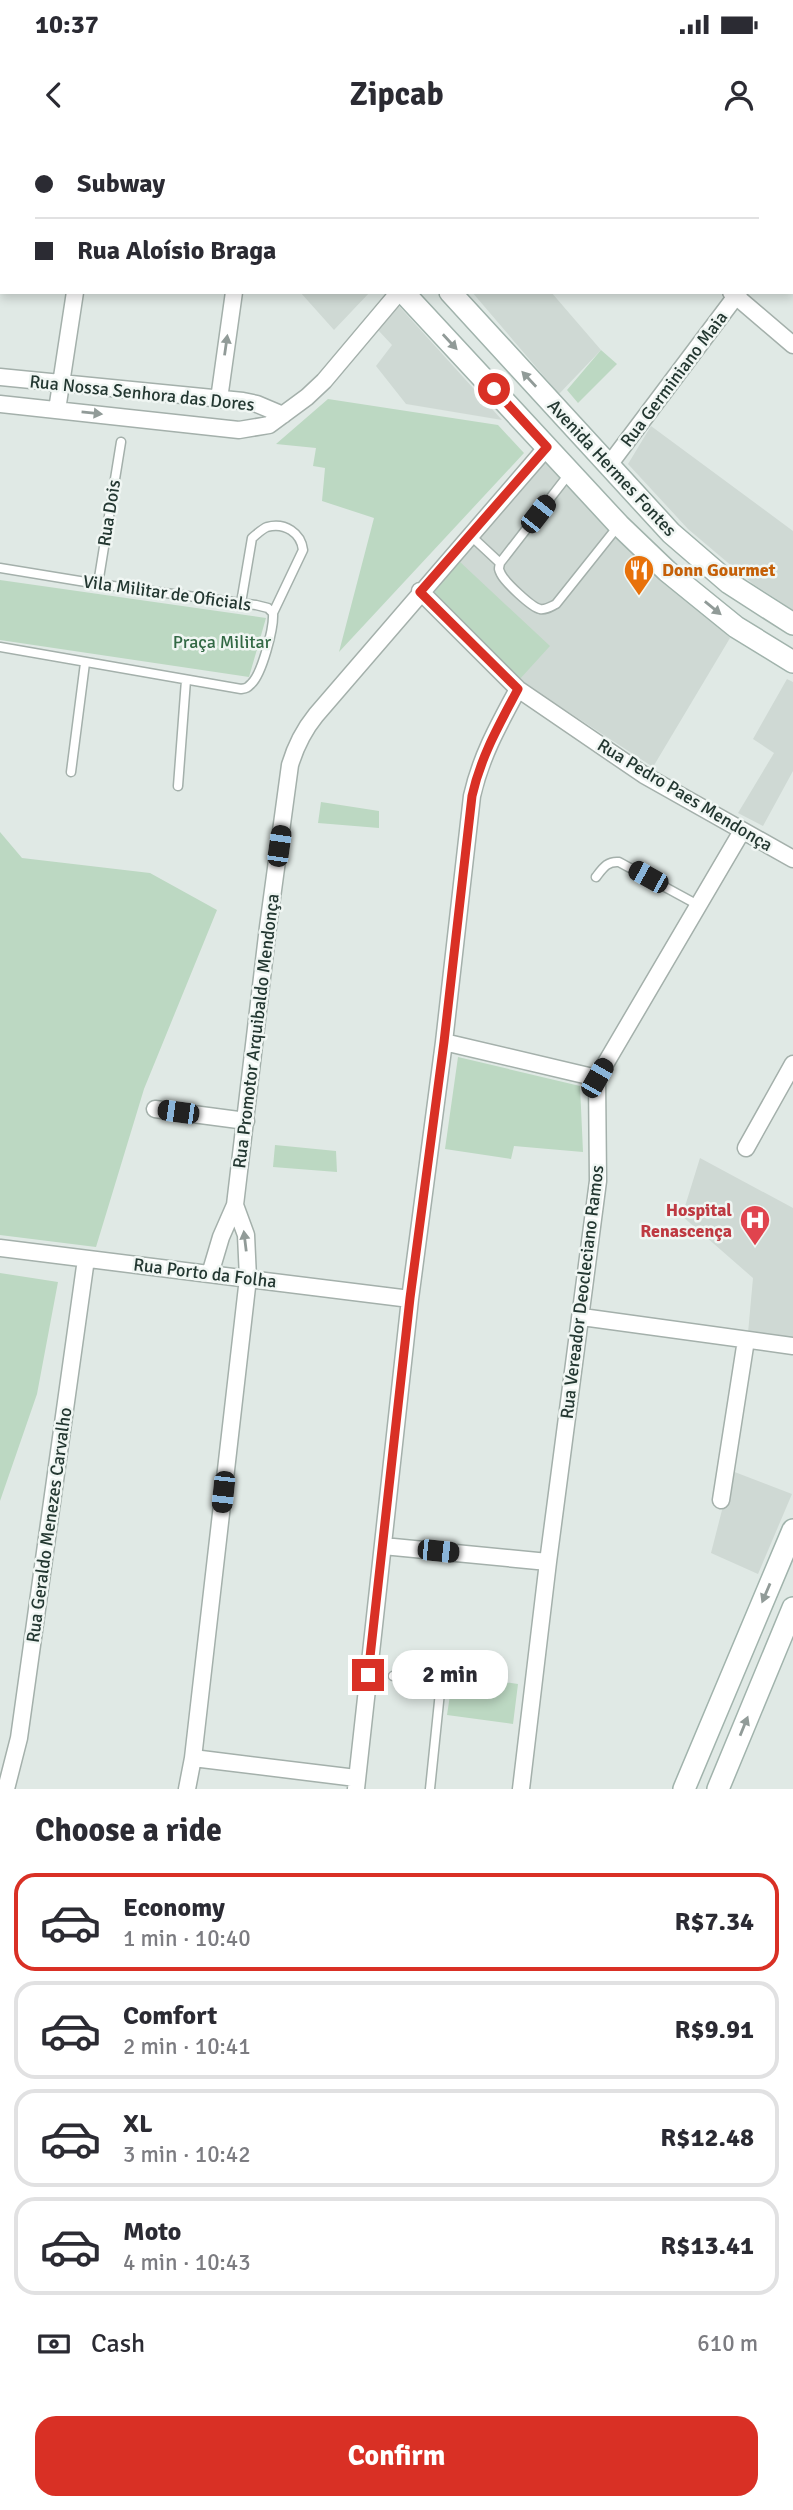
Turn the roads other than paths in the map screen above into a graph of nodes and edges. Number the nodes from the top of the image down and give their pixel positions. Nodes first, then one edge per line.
1 (75, 294) edge
2 (234, 294) edge
3 (399, 294) edge
4 (403, 294) edge
5 (452, 294) edge
6 (736, 294) edge
7 (793, 345) edge
8 (0, 377) edge
9 (61, 383) junction
10 (219, 399) junction
11 (0, 404) edge
12 (57, 410) junction
13 (283, 415) junction
14 (121, 442) dead end
15 (547, 447) junction
16 (609, 466) junction
17 (570, 472) junction
18 (619, 525) junction
19 (470, 535) junction
20 (500, 563) junction
21 (0, 568) edge
22 (98, 584) junction
23 (420, 592) junction
24 (241, 603) junction
25 (273, 613) junction
26 (793, 624) edge
27 (0, 648) edge
28 (793, 662) edge
29 (85, 663) junction
30 (186, 680) junction
31 (518, 689) junction
32 (71, 772) dead end
33 (178, 786) dead end
34 (742, 831) junction
35 (793, 859) edge
36 (596, 877) dead end
37 (698, 905) junction
38 (444, 1042) junction
39 (793, 1064) edge
40 (597, 1078) junction
41 (155, 1109) dead end
42 (246, 1121) junction
43 (746, 1148) dead end
44 (235, 1205) junction
45 (0, 1248) edge
46 (86, 1259) junction
47 (210, 1274) junction
48 (248, 1278) junction
49 (410, 1298) junction
50 (582, 1317) junction
51 (746, 1340) junction
52 (793, 1346) edge
53 (720, 1500) dead end
54 (793, 1530) edge
55 (383, 1546) junction
56 (548, 1562) junction
57 (793, 1608) edge
58 (393, 1676) dead end
59 (193, 1758) junction
60 (356, 1784) edge
61 (6, 1789) edge
62 (187, 1789) edge
63 (430, 1789) edge
64 (521, 1789) edge
65 (684, 1789) edge
66 (718, 1789) edge

1 - 9 street
10 -> 2 street
3 - 13 street, Rua Nossa Senhora das Dores
4 -> 15 main road, Avenida Hermes Fontes
16 -> 5 main road, Avenida Hermes Fontes
6 - 7 street
6 - 16 street, Rua Germiniano Maia
8 - 9 street, Rua Nossa Senhora das Dores
9 - 10 street, Rua Nossa Senhora das Dores
9 - 12 street
10 - 13 street, Rua Nossa Senhora das Dores
11 - 12 street, Rua Nossa Senhora das Dores
12 -> 13 street, Rua Nossa Senhora das Dores
14 - 22 lane, Rua Dois
15 - 17 main road, Avenida Hermes Fontes
15 - 19 street, Rua Promotor Arquibaldo Mendonça
16 - 26 main road, Avenida Hermes Fontes
17 - 18 main road, Avenida Hermes Fontes
17 - 20 lane
18 - 20 lane
18 -> 28 main road, Avenida Hermes Fontes
19 - 20 lane
19 - 23 street, Rua Promotor Arquibaldo Mendonça
21 - 22 lane, Vila Militar de Oficials
22 - 24 lane, Vila Militar de Oficials
23 - 31 street, Rua Pedro Paes Mendonça
23 - 42 street, Rua Promotor Arquibaldo Mendonça
24 - 25 lane, Vila Militar de Oficials
24 - 25 lane
25 - 30 lane, Vila Militar de Oficials
27 - 29 lane, Vila Militar de Oficials
29 - 30 lane, Vila Militar de Oficials
29 - 32 lane
30 - 33 lane
31 - 34 street, Rua Pedro Paes Mendonça
31 - 38 street
34 - 35 street, Rua Pedro Paes Mendonça
34 - 37 street
36 - 37 lane
37 - 40 street
38 - 40 street
38 - 49 street
39 - 43 street
40 - 50 street, Rua Vereador Deocleciano Ramos
41 - 42 street
42 - 44 street, Rua Promotor Arquibaldo Mendonça
44 - 47 street, Rua Promotor Arquibaldo Mendonça
48 -> 44 street, Rua Promotor Arquibaldo Mendonça
45 - 46 street, Rua Porto da Folha
46 - 47 street, Rua Porto da Folha
46 - 61 street, Rua Geraldo Menezes Carvalho
47 - 48 street, Rua Porto da Folha
48 - 49 street, Rua Porto da Folha
48 - 59 street, Rua Promotor Arquibaldo Mendonça
49 - 55 street
50 - 51 street
50 - 56 street, Rua Vereador Deocleciano Ramos
51 - 52 street
51 - 53 street
54 -> 65 main road
55 - 56 street
55 - 60 street
56 - 64 street, Rua Vereador Deocleciano Ramos
66 -> 57 main road
58 - 63 lane
59 - 60 street
59 - 62 street, Rua Promotor Arquibaldo Mendonça

